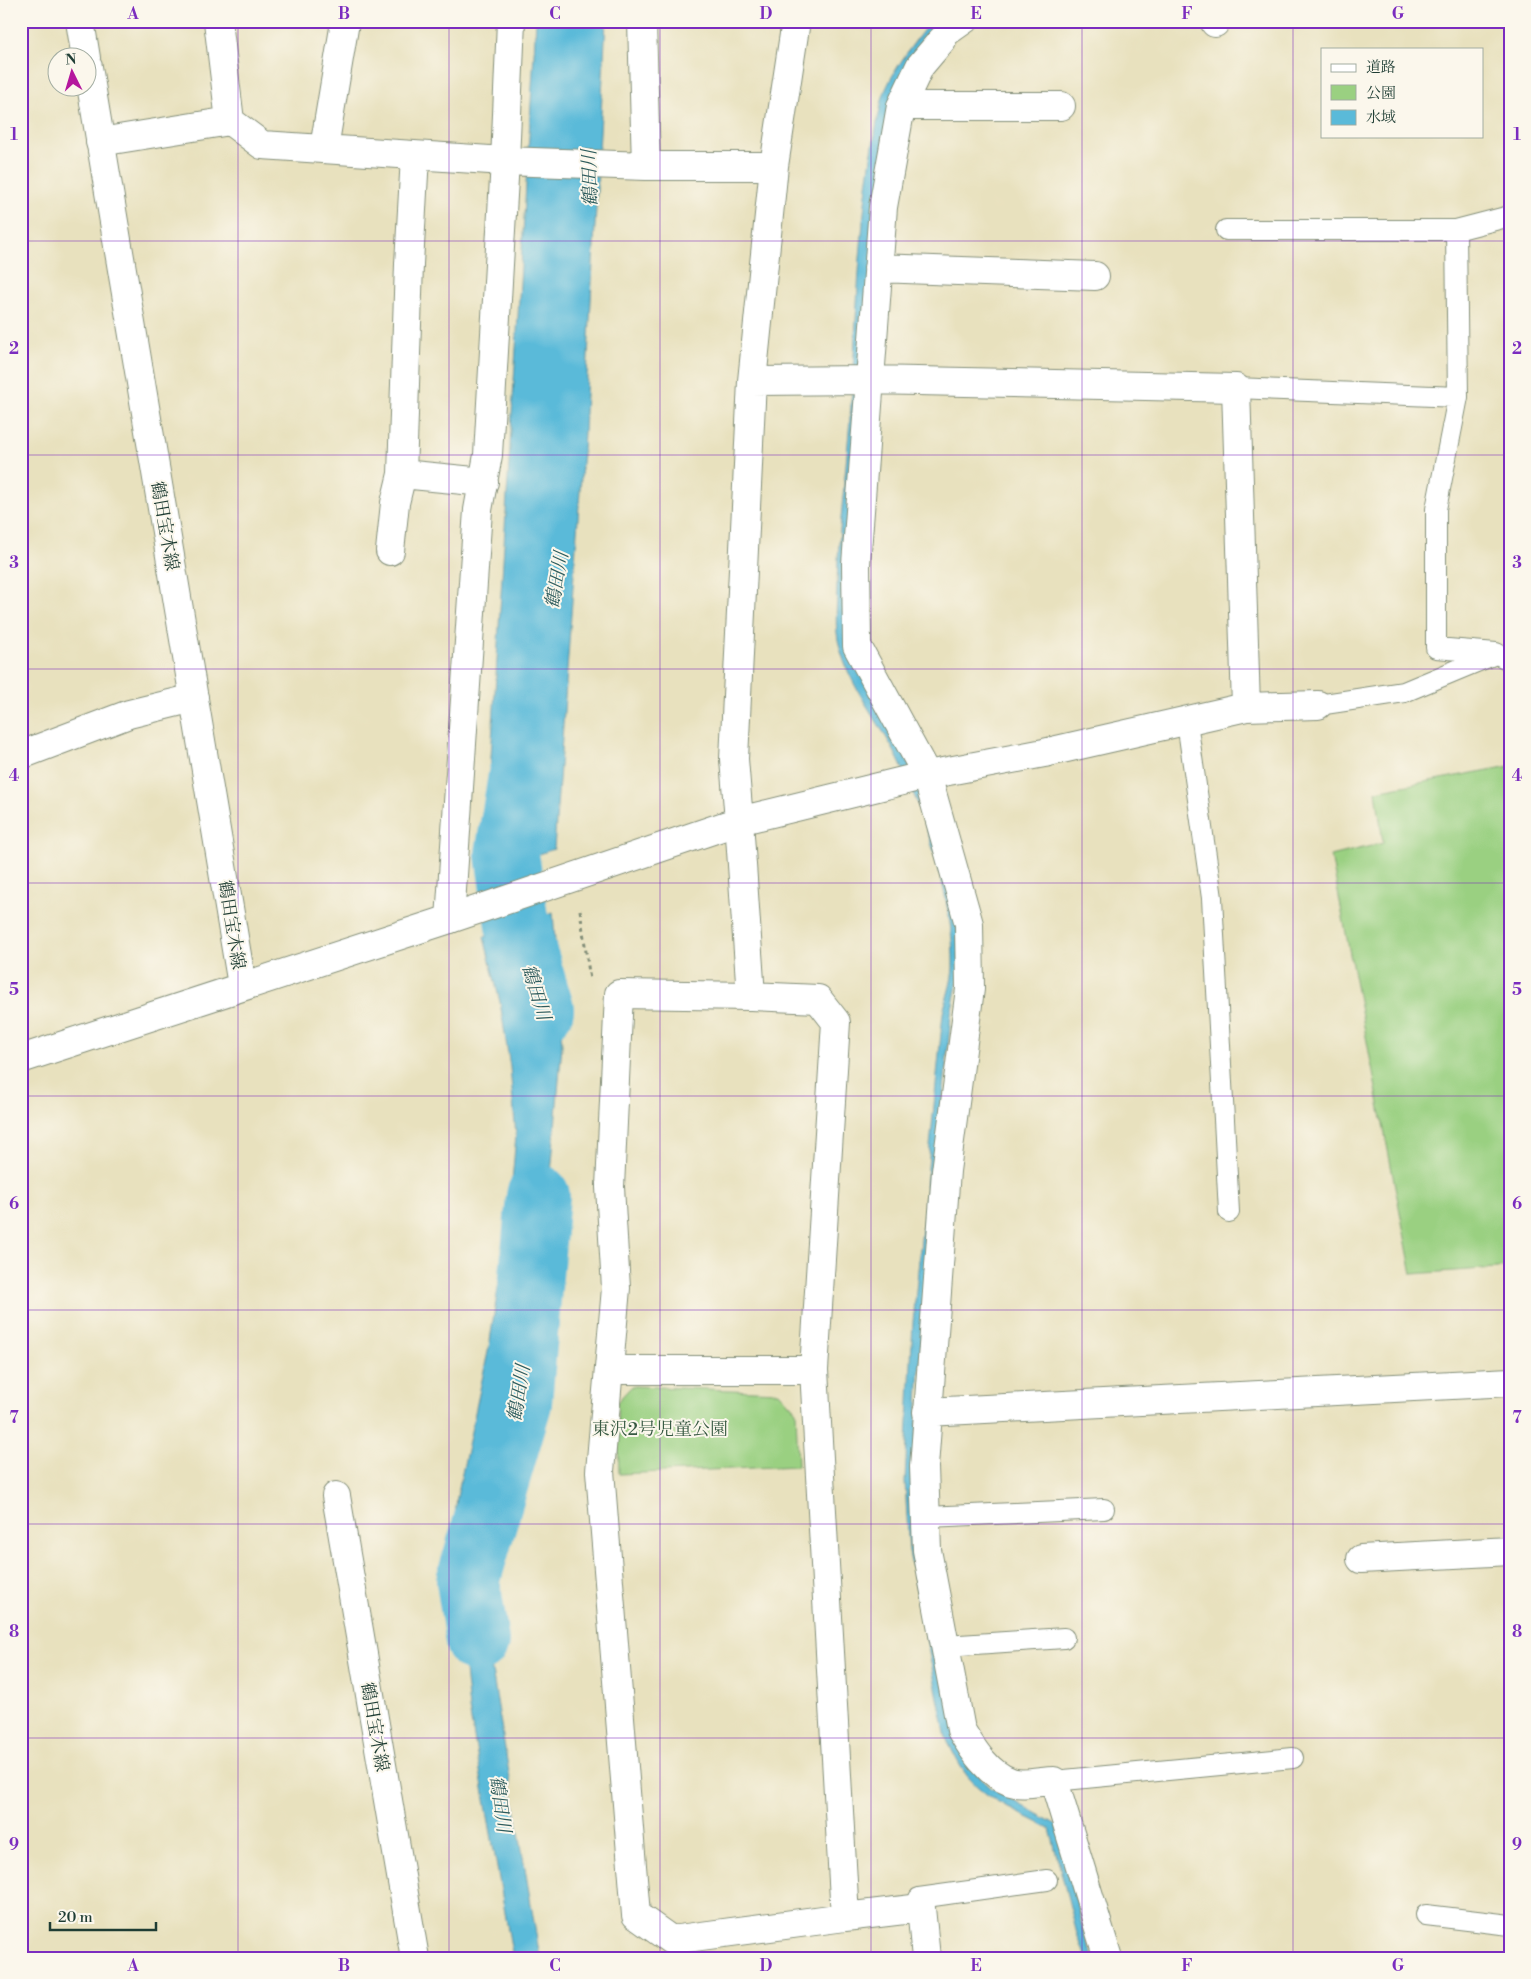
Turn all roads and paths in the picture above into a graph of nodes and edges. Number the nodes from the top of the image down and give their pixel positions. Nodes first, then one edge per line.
1 (80, 21) edge
2 (218, 21) edge
3 (511, 21) edge
4 (642, 21) edge
5 (796, 21) edge
6 (802, 21) edge
7 (969, 21) edge
8 (344, 22) dead end
9 (942, 40) joint
10 (84, 48) edge
11 (93, 98) edge
12 (901, 106) junction
13 (1061, 106) dead end
14 (230, 121) junction
15 (100, 142) junction
16 (324, 148) junction
17 (415, 156) junction
18 (505, 161) junction
19 (646, 166) junction
20 (774, 166) junction
21 (1510, 216) edge
22 (1226, 230) dead end
23 (1456, 230) junction
24 (878, 268) junction
25 (1095, 276) dead end
26 (870, 380) junction
27 (752, 381) junction
28 (1236, 388) junction
29 (1458, 397) junction
30 (402, 474) junction
31 (484, 482) junction
32 (390, 551) dead end
33 (1505, 654) edge
34 (194, 698) junction
35 (1318, 705) joint
36 (1246, 707) junction
37 (1187, 722) junction
38 (21, 755) edge
39 (927, 775) junction
40 (739, 821) junction
41 (576, 874) junction
42 (450, 919) junction
43 (242, 985) junction
44 (619, 994) junction
45 (751, 996) junction
46 (21, 1059) edge
47 (1230, 1212) dead end
48 (609, 1370) junction
49 (814, 1370) junction
50 (1510, 1382) edge
51 (927, 1412) junction
52 (336, 1496) dead end
53 (1104, 1509) dead end
54 (927, 1517) junction
55 (1510, 1551) edge
56 (1361, 1559) dead end
57 (1064, 1638) dead end
58 (945, 1646) junction
59 (1293, 1758) dead end
60 (1054, 1780) junction
61 (1047, 1880) dead end
62 (921, 1908) junction
63 (1426, 1915) dead end
64 (845, 1917) junction
65 (1510, 1925) edge
66 (415, 1958) edge
67 (926, 1958) edge
68 (1108, 1958) edge

1 - 10 street
2 - 14 street
3 - 18 street
4 - 19 street
5 - 6 street
5 - 20 street
7 - 9 lane
8 - 16 street
9 - 12 street
11 - 15 street, 鶴田宝木線
12 - 13 street
12 - 24 street
14 - 15 street
14 - 16 street
15 - 34 street, 鶴田宝木線
16 - 17 street
17 - 18 street
17 - 30 street
18 - 19 street
18 - 31 street
19 - 20 street
20 - 27 street
21 - 23 lane
22 - 23 lane
23 - 29 lane
24 - 25 street
24 - 26 street
26 - 27 street
26 - 28 street
26 - 39 street
27 - 40 street
28 - 29 lane
28 - 36 street
29 - 33 lane
30 - 31 street
30 - 32 street
31 - 42 street
33 - 35 lane
34 - 38 street
34 - 43 street, 鶴田宝木線
35 - 36 street
36 - 37 street
37 - 39 street
37 - 47 lane
39 - 40 street
39 - 51 street
40 - 41 street
40 - 45 street
41 - 42 street
41 - 44 path
42 - 43 street
43 - 46 street
44 - 45 street
44 - 48 street
45 - 49 street
48 - 49 street
48 - 64 street
49 - 64 street
50 - 51 street
51 - 54 street
52 - 66 street, 鶴田宝木線
53 - 54 lane
54 - 58 street
55 - 56 street
57 - 58 lane
58 - 60 street
59 - 60 lane
60 - 68 street
61 - 62 lane
62 - 64 street
62 - 67 street
63 - 65 lane

